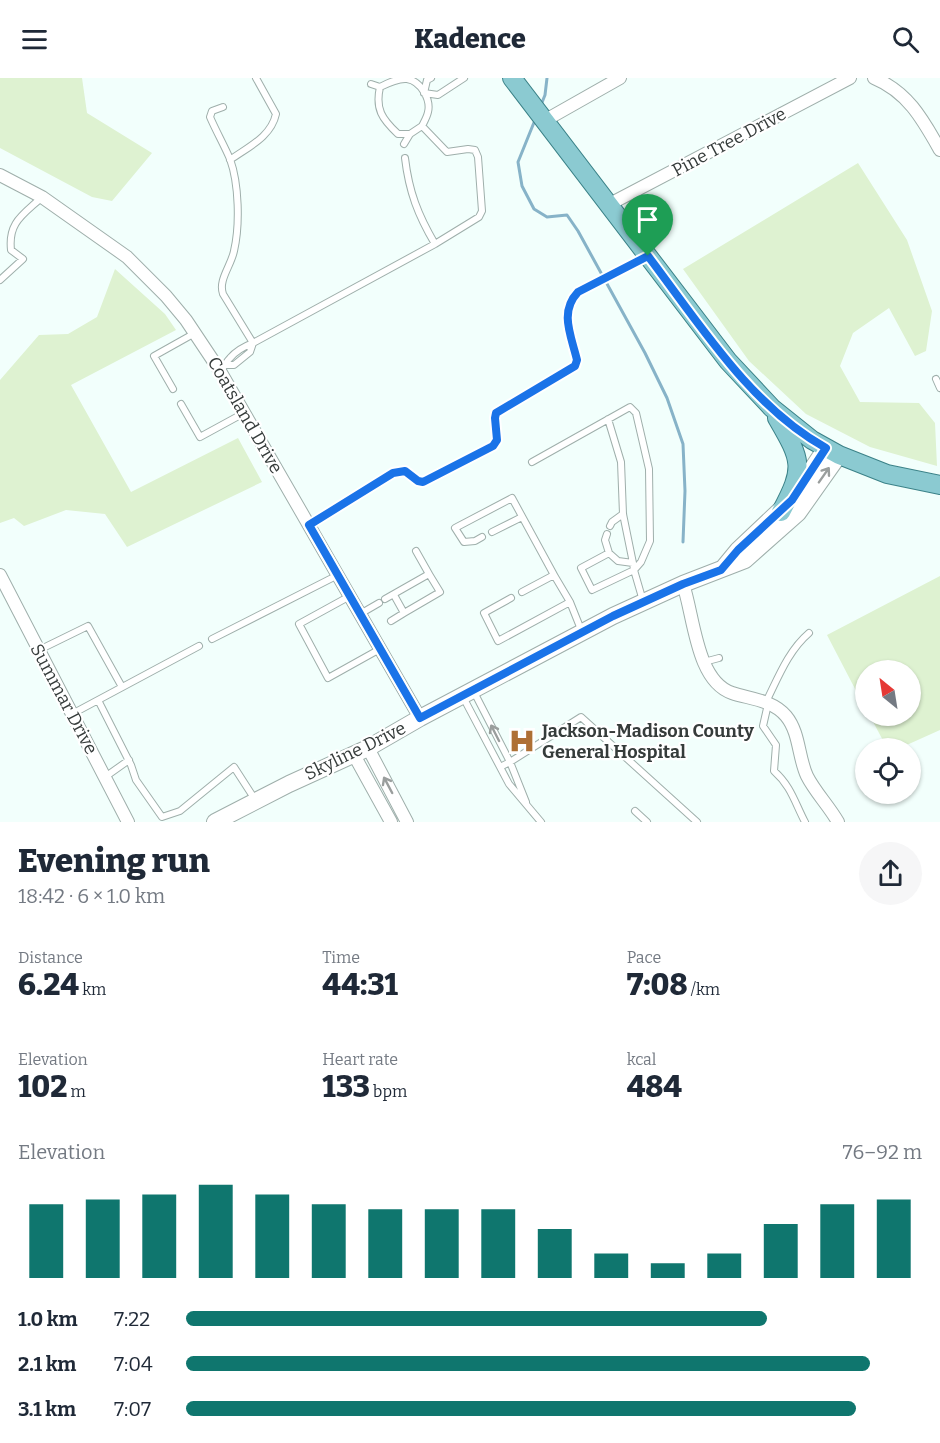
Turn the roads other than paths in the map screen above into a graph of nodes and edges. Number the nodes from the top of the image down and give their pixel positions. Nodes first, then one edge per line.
1 (256, 78) edge
2 (431, 78) edge
3 (464, 78) edge
4 (512, 78) edge
5 (620, 78) edge
6 (850, 78) edge
7 (874, 78) edge
8 (371, 84) dead end
9 (380, 87) junction
10 (424, 93) junction
11 (223, 107) dead end
12 (544, 122) junction
13 (422, 126) junction
14 (410, 134) junction
15 (404, 144) dead end
16 (940, 150) edge
17 (405, 158) dead end
18 (230, 160) junction
19 (0, 174) edge
20 (42, 197) junction
21 (608, 205) junction
22 (435, 244) junction
23 (648, 256) junction
24 (0, 280) edge
25 (196, 333) junction
26 (253, 343) junction
27 (223, 368) junction
28 (936, 379) dead end
29 (940, 388) edge
30 (173, 389) dead end
31 (181, 404) dead end
32 (772, 408) junction
33 (244, 413) junction
34 (608, 419) junction
35 (832, 452) junction
36 (532, 462) dead end
37 (940, 485) edge
38 (780, 512) junction
39 (623, 514) junction
40 (522, 517) junction
41 (309, 525) junction
42 (610, 526) dead end
43 (492, 532) dead end
44 (607, 534) dead end
45 (482, 537) dead end
46 (416, 551) dead end
47 (609, 553) junction
48 (634, 566) junction
49 (721, 570) junction
50 (429, 574) junction
51 (554, 575) junction
52 (0, 576) edge
53 (338, 576) junction
54 (683, 584) junction
55 (522, 592) dead end
56 (394, 595) junction
57 (350, 596) junction
58 (511, 598) dead end
59 (644, 601) junction
60 (570, 602) junction
61 (404, 613) junction
62 (360, 614) junction
63 (392, 621) dead end
64 (583, 633) junction
65 (809, 633) dead end
66 (212, 639) dead end
67 (199, 646) dead end
68 (380, 649) junction
69 (38, 650) junction
70 (719, 658) dead end
71 (704, 662) junction
72 (122, 687) junction
73 (468, 694) junction
74 (98, 700) junction
75 (767, 704) junction
76 (72, 714) junction
77 (420, 718) junction
78 (361, 752) junction
79 (129, 760) junction
80 (510, 762) junction
81 (500, 767) junction
82 (105, 777) junction
83 (257, 801) junction
84 (527, 806) junction
85 (635, 811) dead end
86 (128, 822) edge
87 (215, 822) edge
88 (391, 822) edge
89 (407, 822) edge
90 (541, 822) edge
91 (647, 822) edge
92 (697, 822) edge
93 (805, 822) edge
94 (838, 822) edge

1 - 18 lane
2 - 10 lane
3 - 10 lane
4 - 12 main road
5 - 12 street
6 - 21 street, Pine Tree Drive
7 - 16 street
8 - 9 lane
9 - 10 lane
9 - 14 lane
10 - 13 lane
11 - 18 lane
12 - 21 main road
13 - 14 lane
13 - 22 lane
14 - 15 lane
17 - 22 lane
18 - 26 lane
19 - 20 street, Coatsland Drive
20 - 24 lane
20 - 25 street, Coatsland Drive
21 - 23 main road
22 - 26 lane
23 - 32 main road
23 - 41 lane
25 - 27 street, Coatsland Drive
25 - 30 lane
26 - 27 lane
27 - 33 street, Coatsland Drive
28 - 29 lane
31 - 33 lane
32 - 35 main road
32 - 38 main road
33 - 41 street, Coatsland Drive
34 - 36 lane
34 - 39 lane
34 - 48 lane
35 - 37 main road
35 - 38 street, Skyline Drive
49 -> 35 street, Skyline Drive
38 - 49 street, Skyline Drive
39 - 42 lane
39 - 48 lane
40 - 43 lane
40 - 45 lane
40 - 51 lane
41 - 53 street, Coatsland Drive
44 - 47 lane
46 - 50 lane
47 - 48 lane
47 - 48 lane
48 - 59 lane
49 - 54 street, Skyline Drive
50 - 56 lane
50 - 61 lane
51 - 55 lane
51 - 60 lane
52 - 69 street, Summar Drive
53 - 57 street, Coatsland Drive
53 - 66 lane
54 - 59 street, Skyline Drive
54 - 71 street
56 - 61 lane
56 - 62 lane
57 - 62 street, Coatsland Drive
57 - 68 lane
58 - 60 lane
59 - 64 street, Skyline Drive
60 - 64 lane
61 - 63 lane
62 - 68 street, Coatsland Drive
64 - 73 street, Skyline Drive
65 - 75 lane
67 - 72 lane
68 - 77 street, Coatsland Drive
69 - 72 lane
69 - 76 street, Summar Drive
70 - 71 lane
71 - 75 street
72 - 74 lane
73 - 77 street, Skyline Drive
80 -> 73 lane
73 - 81 lane
74 - 76 lane
74 - 79 lane
75 - 93 lane
75 - 94 street
76 - 82 street, Summar Drive
77 - 78 street, Skyline Drive
78 - 83 street, Skyline Drive
78 - 88 street
89 -> 78 street
79 - 82 lane
79 - 83 lane
80 - 81 lane
80 - 84 lane
80 - 92 lane
81 - 84 lane
82 - 86 street, Summar Drive
83 - 87 street, Skyline Drive
84 - 90 lane
85 - 91 lane

